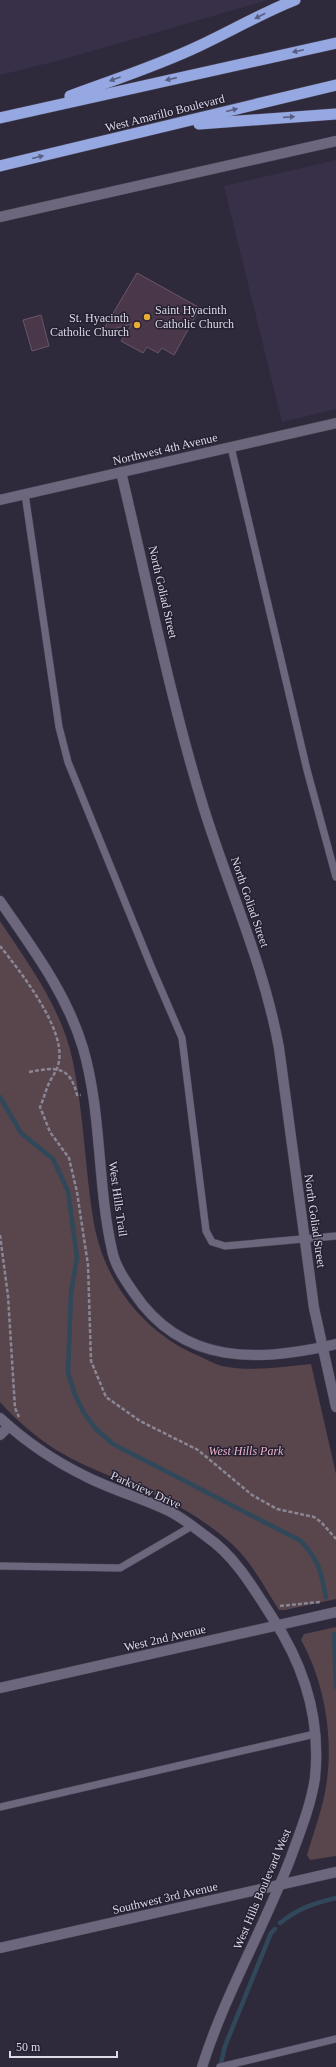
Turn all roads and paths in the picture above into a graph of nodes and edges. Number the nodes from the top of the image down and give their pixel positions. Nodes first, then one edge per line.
1 (296, 0) edge
2 (336, 43) edge
3 (336, 85) edge
4 (25, 112) junction
5 (336, 114) edge
6 (0, 118) edge
7 (166, 126) junction
8 (336, 141) edge
9 (0, 166) edge
10 (0, 217) edge
11 (336, 423) edge
12 (231, 447) junction
13 (121, 472) junction
14 (25, 494) junction
15 (0, 500) edge
16 (336, 877) edge
17 (0, 901) edge
18 (29, 1072) dead end
19 (82, 1095) dead end
20 (0, 1236) edge
21 (336, 1236) edge
22 (304, 1240) junction
23 (336, 1344) edge
24 (322, 1347) junction
25 (336, 1407) edge
26 (0, 1418) edge
27 (23, 1422) dead end
28 (9, 1426) junction
29 (0, 1435) edge
30 (192, 1526) junction
31 (0, 1566) edge
32 (327, 1601) dead end
33 (277, 1603) dead end
34 (336, 1612) edge
35 (278, 1626) junction
36 (0, 1688) edge
37 (315, 1734) junction
38 (0, 1808) edge
39 (336, 1872) edge
40 (280, 1885) junction
41 (0, 1948) edge
42 (336, 2039) edge
43 (202, 2067) edge
44 (220, 2067) edge

1 -> 4 highway
2 -> 4 highway
7 -> 3 highway, West Amarillo Boulevard
4 - 6 highway
7 -> 5 highway
9 -> 7 highway, West Amarillo Boulevard
8 - 10 street
11 - 12 street, Northwest 4th Avenue
12 - 13 street, Northwest 4th Avenue
12 - 16 lane
13 - 14 street, Northwest 4th Avenue
13 - 22 street, North Goliad Street
14 - 15 street, Northwest 4th Avenue
14 - 22 lane
17 - 24 street, West Hills Trail
18 - 19 path
20 - 27 path
21 - 22 lane
22 - 24 street, North Goliad Street
23 - 24 street, West Hills Trail
24 - 25 street, North Goliad Street
26 - 28 street, Parkview Drive
28 - 29 street
28 - 30 street, Parkview Drive
30 - 31 lane
30 - 35 street, Parkview Drive
32 - 33 path
34 - 35 street, West 2nd Avenue
35 - 36 street, West 2nd Avenue
35 - 37 street, West Hills Boulevard West
37 - 38 lane
37 - 40 street, West Hills Boulevard West
39 - 40 street, Southwest 3rd Avenue
40 - 41 street, Southwest 3rd Avenue
40 - 43 street, West Hills Boulevard West
42 - 44 lane

